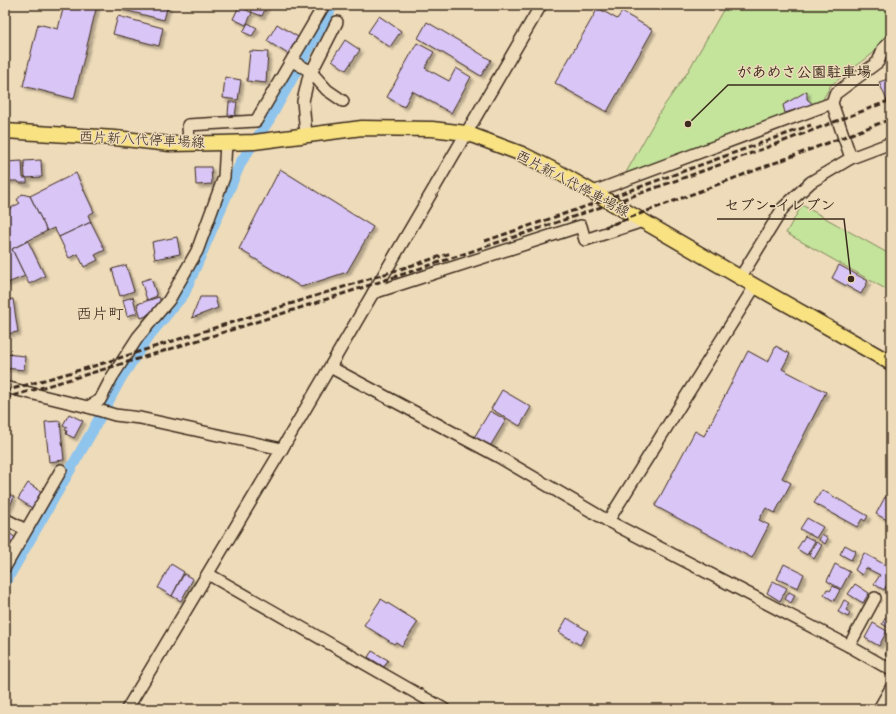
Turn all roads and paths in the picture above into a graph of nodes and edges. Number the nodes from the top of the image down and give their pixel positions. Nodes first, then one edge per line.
1 (324, 5) edge
2 (541, 5) edge
3 (337, 22) dead end
4 (891, 40) edge
5 (292, 61) junction
6 (310, 72) junction
7 (343, 101) dead end
8 (832, 103) junction
9 (5, 131) edge
10 (466, 133) junction
11 (306, 135) junction
12 (226, 143) junction
13 (891, 143) edge
14 (189, 144) junction
15 (851, 158) junction
16 (593, 192) junction
17 (643, 221) junction
18 (740, 278) junction
19 (755, 286) junction
20 (373, 293) junction
21 (891, 363) edge
22 (330, 367) junction
23 (5, 387) edge
24 (93, 408) junction
25 (282, 450) junction
26 (61, 470) dead end
27 (5, 519) edge
28 (608, 521) junction
29 (26, 530) junction
30 (5, 567) edge
31 (208, 574) junction
32 (875, 598) dead end
33 (849, 646) junction
34 (891, 670) edge
35 (891, 688) edge
36 (127, 709) edge
37 (444, 709) edge
38 (878, 709) edge

1 - 5 street
2 - 10 street
3 - 6 street
4 - 8 street
5 - 6 street
5 - 14 street
6 - 7 street
6 - 11 street
8 - 15 street
8 - 16 street
9 - 14 main road, 西片新八代停車場線
10 - 11 main road, 西片新八代停車場線
10 - 16 main road, 西片新八代停車場線
10 - 20 street
11 - 12 main road, 西片新八代停車場線
12 - 14 main road, 西片新八代停車場線
12 - 24 street
13 - 15 street
15 - 18 street
16 - 17 main road, 西片新八代停車場線
17 - 18 main road, 西片新八代停車場線
17 - 20 street
18 - 19 main road, 西片新八代停車場線
19 - 21 main road, 西片新八代停車場線
19 - 28 street
20 - 22 street
22 - 25 street
22 - 28 street
23 - 24 street
24 - 25 street
25 - 31 street
26 - 29 street
27 - 29 street
28 - 33 street
29 - 30 street
31 - 36 street
31 - 37 street
32 - 33 street
33 - 34 street
35 - 38 street

